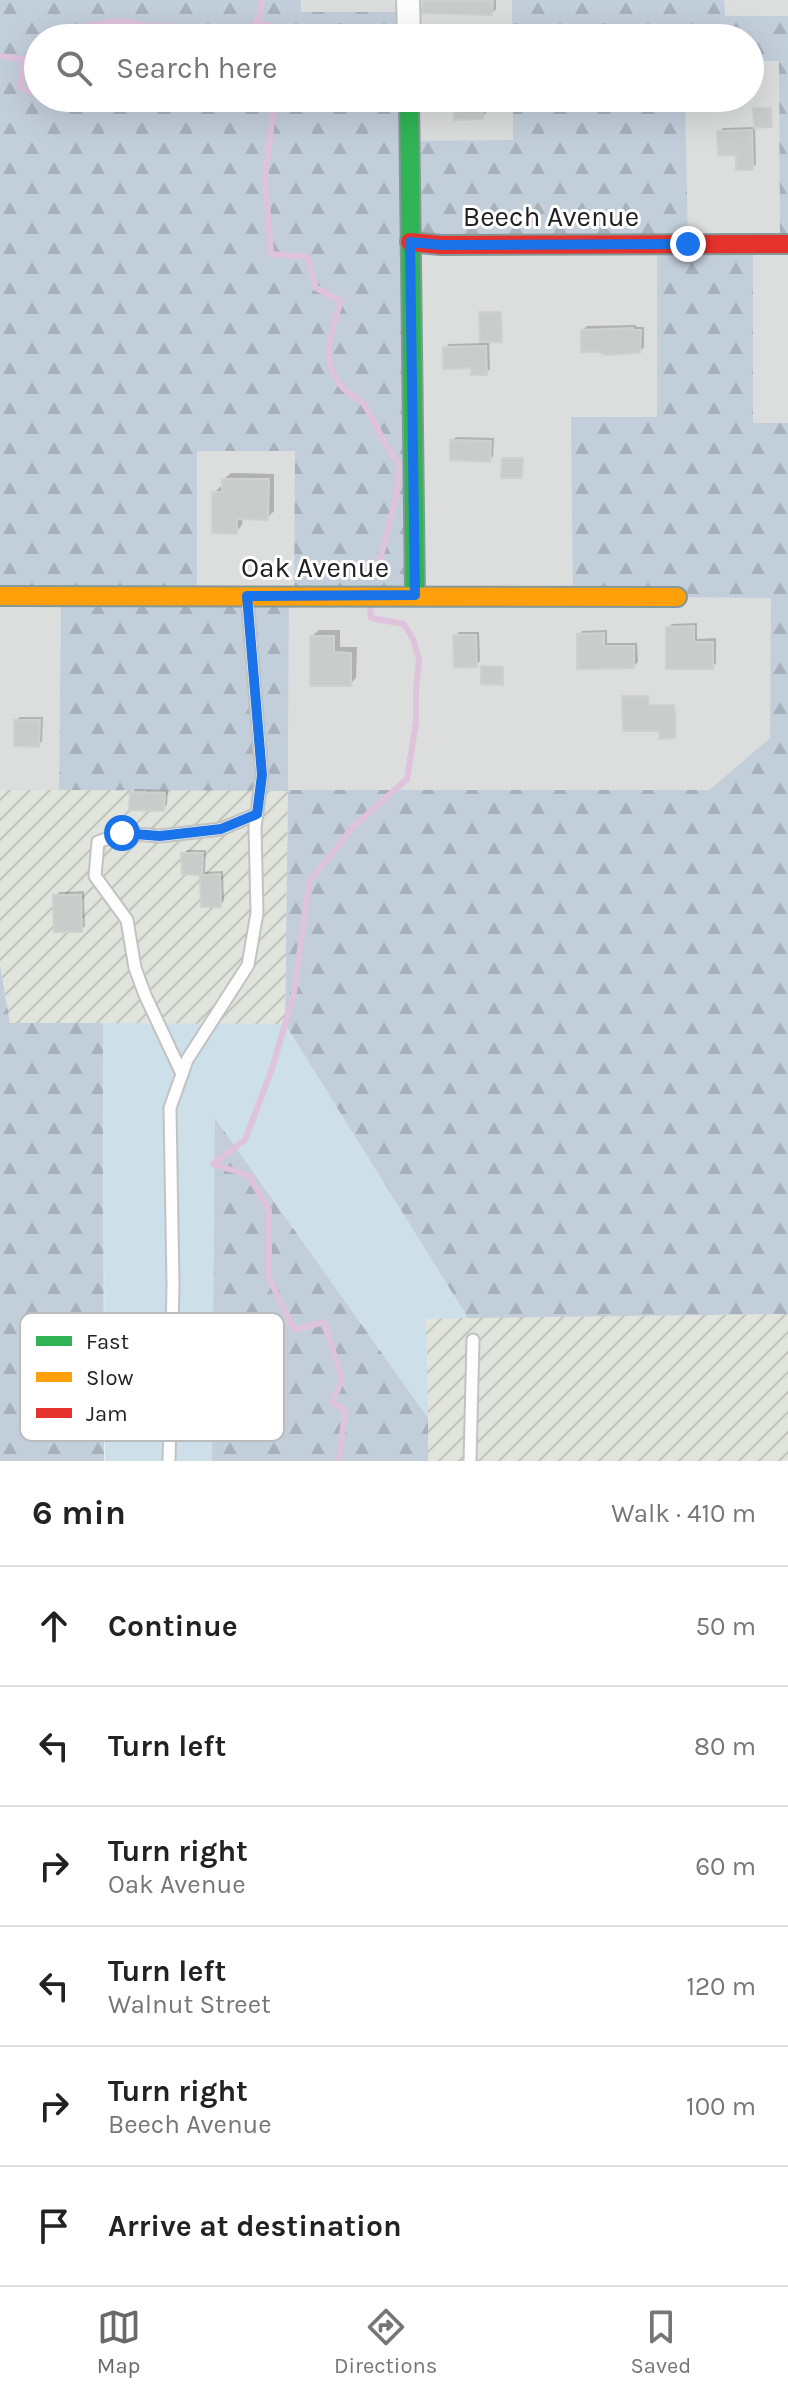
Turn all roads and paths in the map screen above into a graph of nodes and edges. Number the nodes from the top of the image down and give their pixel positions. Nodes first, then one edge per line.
1 (408, 0) edge
2 (409, 24) edge
3 (409, 112) edge
4 (410, 242) junction
5 (788, 244) edge
6 (415, 595) junction
7 (0, 596) edge
8 (247, 596) junction
9 (677, 597) dead end
10 (257, 814) junction
11 (182, 1074) junction
12 (172, 1313) edge
13 (473, 1340) dead end
14 (169, 1441) edge
15 (169, 1461) edge
16 (470, 1461) edge

1 - 2 street
3 - 4 street
4 - 5 street, Beech Avenue
4 - 6 street
6 - 8 street, Oak Avenue
6 - 9 street, Oak Avenue
7 - 8 street, Oak Avenue
8 - 10 lane
10 - 11 lane
10 - 11 lane
11 - 12 lane
13 - 16 lane
14 - 15 lane

